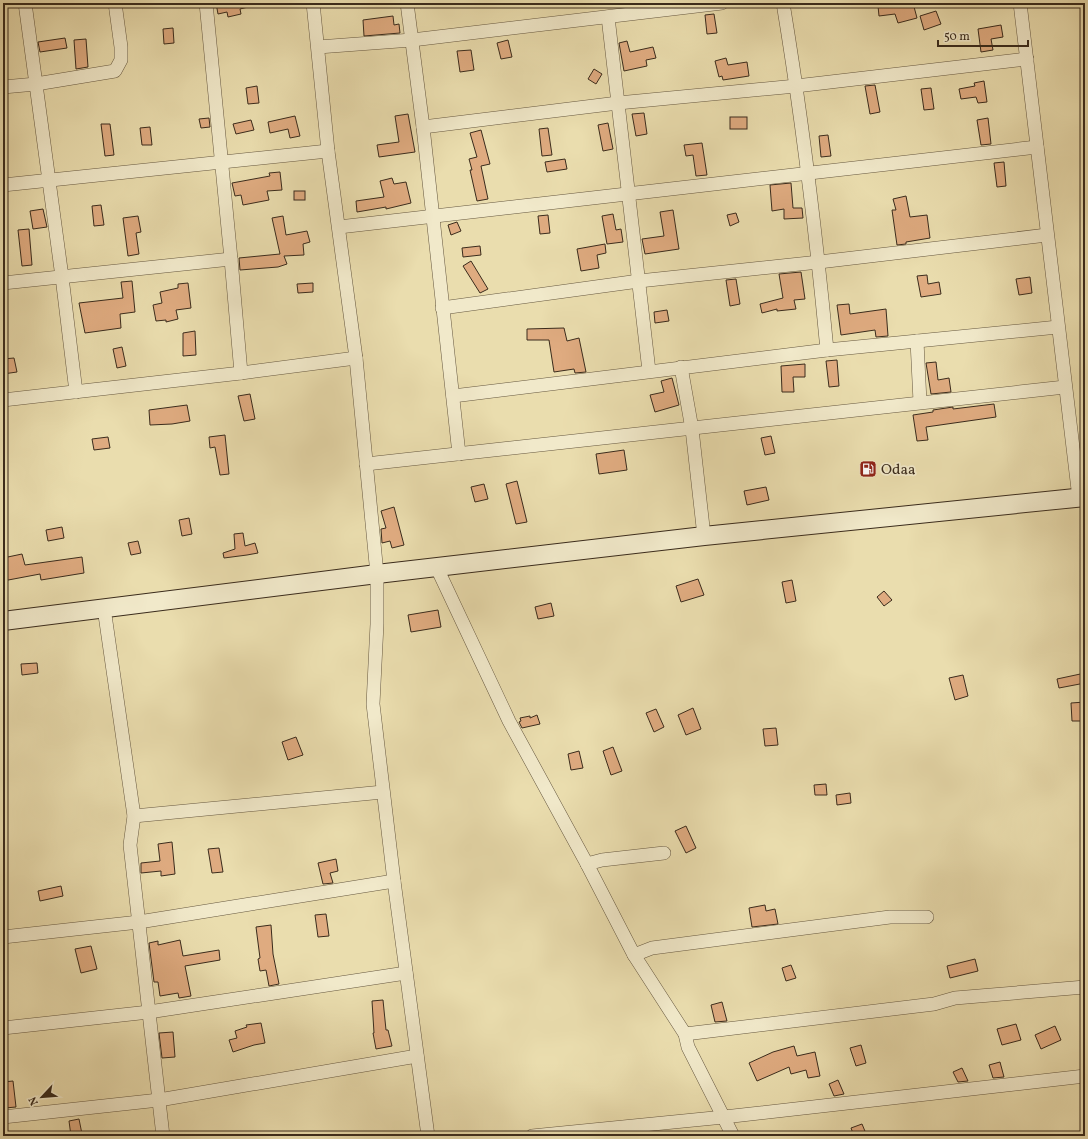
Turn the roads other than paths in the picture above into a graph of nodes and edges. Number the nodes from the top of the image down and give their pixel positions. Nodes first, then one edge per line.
1 (25, 3) edge
2 (115, 3) edge
3 (206, 3) edge
4 (313, 3) edge
5 (407, 3) edge
6 (722, 3) edge
7 (783, 3) edge
8 (1020, 3) edge
9 (608, 17) junction
10 (412, 40) junction
11 (318, 47) junction
12 (1027, 59) junction
13 (36, 84) junction
14 (796, 86) junction
15 (3, 87) edge
16 (618, 103) junction
17 (422, 127) junction
18 (1037, 147) junction
19 (328, 151) junction
20 (222, 163) junction
21 (808, 172) junction
22 (49, 180) junction
23 (3, 185) edge
24 (629, 195) junction
25 (432, 217) junction
26 (339, 227) junction
27 (1047, 234) junction
28 (231, 259) junction
29 (819, 262) junction
30 (62, 277) junction
31 (639, 281) junction
32 (3, 284) edge
33 (442, 308) junction
34 (1058, 327) junction
35 (917, 341) junction
36 (827, 350) junction
37 (356, 358) junction
38 (681, 367) junction
39 (649, 370) junction
40 (241, 373) junction
41 (1065, 387) junction
42 (76, 392) junction
43 (453, 396) junction
44 (3, 400) edge
45 (920, 402) junction
46 (692, 429) junction
47 (459, 454) junction
48 (366, 464) junction
49 (1082, 498) edge
50 (704, 536) junction
51 (437, 568) junction
52 (377, 574) junction
53 (104, 608) junction
54 (3, 621) edge
55 (383, 792) junction
56 (134, 816) junction
57 (664, 853) dead end
58 (587, 864) junction
59 (394, 881) junction
60 (927, 917) dead end
61 (139, 922) junction
62 (3, 937) edge
63 (634, 955) junction
64 (406, 973) junction
65 (1085, 987) edge
66 (149, 1012) junction
67 (3, 1028) edge
68 (686, 1034) junction
69 (417, 1056) junction
70 (1085, 1076) edge
71 (159, 1100) junction
72 (3, 1117) edge
73 (724, 1117) junction
74 (163, 1136) edge
75 (428, 1136) edge
76 (532, 1136) edge
77 (733, 1136) edge

1 - 13 street
2 - 13 street
3 - 20 street
4 - 11 street
5 - 10 street
6 - 9 street
7 - 14 street
8 - 12 street
9 - 10 street
9 - 16 street
10 - 11 street
10 - 17 street
11 - 19 street
12 - 14 street
12 - 18 street
13 - 15 street
13 - 22 street
14 - 16 street
14 - 21 street
16 - 17 street
16 - 24 street
17 - 25 street
18 - 21 street
18 - 27 street
19 - 20 street
19 - 26 street
20 - 22 street
20 - 28 street
21 - 24 street
21 - 29 street
22 - 23 street
22 - 30 street
24 - 25 street
24 - 31 street
25 - 26 street
25 - 33 street
26 - 37 street
27 - 29 street
27 - 34 street
28 - 30 street
28 - 40 street
29 - 31 street
29 - 36 street
30 - 32 street
30 - 42 street
31 - 33 street
31 - 39 street
33 - 43 street
34 - 35 street
34 - 41 street
35 - 36 street
35 - 45 street
36 - 38 street
37 - 40 street
37 - 48 street
38 - 39 street
38 - 46 street
39 - 43 street
40 - 42 street
41 - 45 street
41 - 49 street
42 - 44 street
43 - 47 street
45 - 46 street
46 - 47 street
46 - 50 street
47 - 48 street
48 - 52 street
49 - 50 main road
50 - 51 main road
51 - 52 main road
51 - 58 street
52 - 53 main road
52 - 55 street
53 - 54 main road
53 - 56 street
55 - 56 street
55 - 59 street
56 - 61 street
57 - 58 street
58 - 63 street
59 - 61 street
59 - 64 street
60 - 63 street
61 - 62 street
61 - 66 street
63 - 68 street
64 - 66 street
64 - 69 street
65 - 68 street
66 - 67 street
66 - 71 street
68 - 73 street
69 - 71 street
69 - 75 street
70 - 73 street
71 - 72 street
71 - 74 street
73 - 76 street
73 - 77 street

